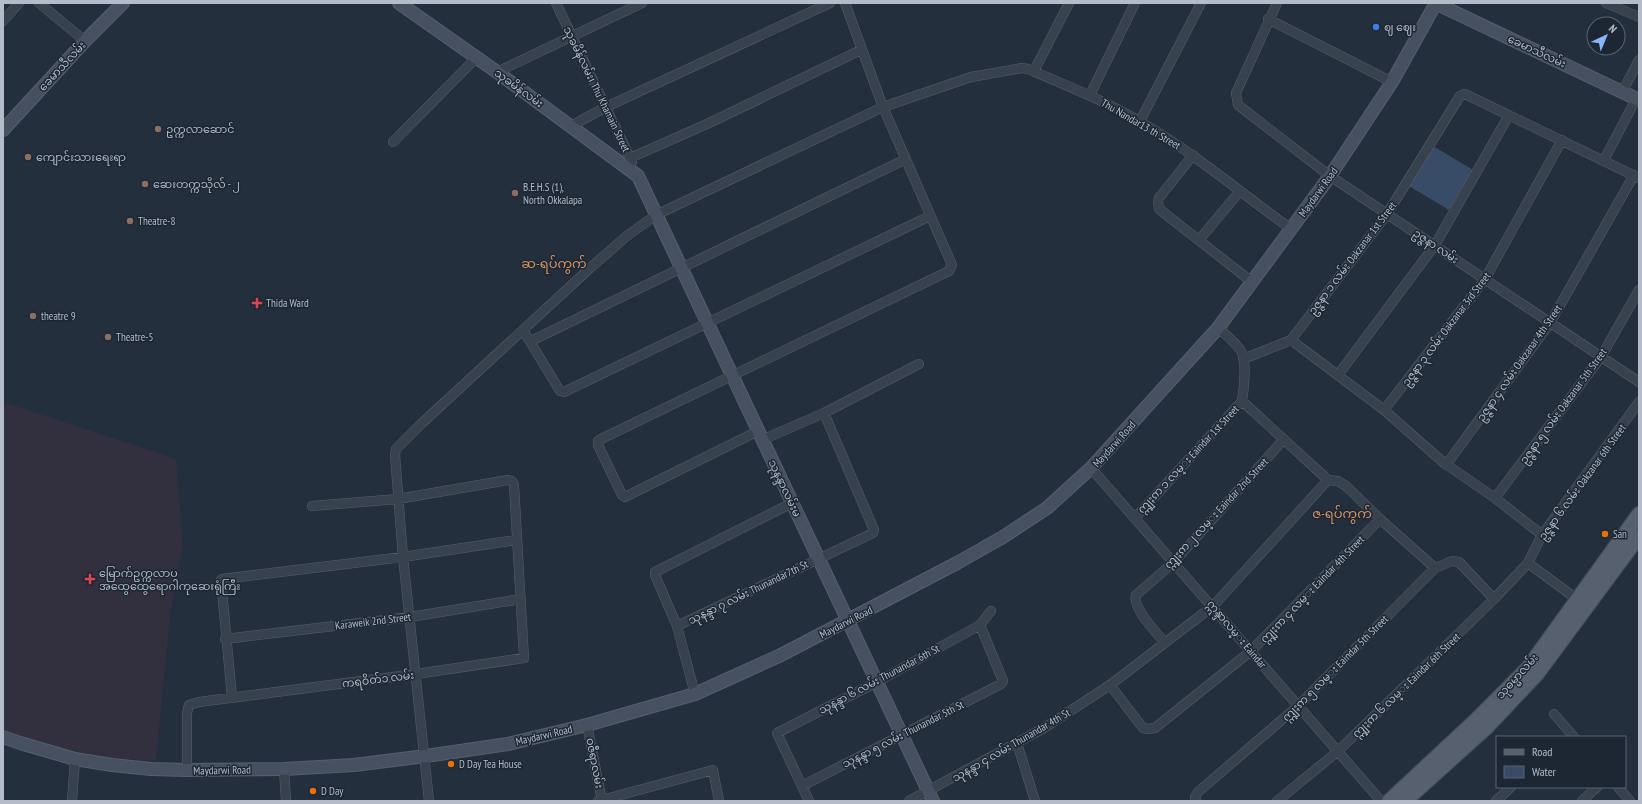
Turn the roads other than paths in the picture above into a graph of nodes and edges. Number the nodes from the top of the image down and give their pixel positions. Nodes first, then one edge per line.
1 (19, 3) edge
2 (39, 3) edge
3 (123, 3) edge
4 (399, 3) edge
5 (556, 3) edge
6 (642, 3) edge
7 (830, 3) edge
8 (846, 3) edge
9 (1069, 3) edge
10 (1135, 3) edge
11 (1201, 3) edge
12 (1277, 3) edge
13 (1436, 3) edge
14 (1606, 3) edge
15 (1629, 7) edge
16 (5, 16) edge
17 (1639, 17) edge
18 (1268, 20) junction
19 (571, 36) junction
20 (85, 41) junction
21 (861, 50) junction
22 (476, 58) junction
23 (1639, 60) edge
24 (1034, 71) junction
25 (497, 72) junction
26 (1392, 82) junction
27 (1622, 92) junction
28 (1090, 96) junction
29 (1637, 99) edge
30 (606, 106) junction
31 (883, 107) junction
32 (1509, 115) junction
33 (1140, 121) junction
34 (571, 126) junction
35 (3, 130) edge
36 (1562, 140) junction
37 (393, 142) dead end
38 (1193, 155) junction
39 (630, 158) junction
40 (906, 160) junction
41 (1604, 160) junction
42 (638, 176) junction
43 (1330, 176) junction
44 (1636, 176) edge
45 (1240, 191) junction
46 (656, 214) junction
47 (1387, 214) junction
48 (930, 216) junction
49 (1291, 229) junction
50 (1199, 240) junction
51 (1435, 245) junction
52 (681, 268) junction
53 (1485, 280) junction
54 (1252, 282) junction
55 (1639, 290) edge
56 (707, 323) junction
57 (1550, 323) junction
58 (1218, 328) junction
59 (523, 330) junction
60 (1291, 340) junction
61 (531, 341) junction
62 (1601, 357) junction
63 (1243, 359) junction
64 (919, 364) dead end
65 (1338, 375) junction
66 (732, 376) junction
67 (1639, 382) edge
68 (1242, 401) junction
69 (1639, 402) edge
70 (1384, 410) junction
71 (824, 413) junction
72 (760, 436) junction
73 (1284, 439) junction
74 (1446, 465) junction
75 (1092, 468) junction
76 (1328, 480) junction
77 (1495, 498) junction
78 (398, 499) junction
79 (792, 503) junction
80 (312, 506) dead end
81 (1639, 514) edge
82 (1134, 518) junction
83 (1380, 519) junction
84 (1542, 535) junction
85 (1639, 536) edge
86 (516, 540) junction
87 (402, 557) junction
88 (818, 558) junction
89 (1174, 562) junction
90 (1528, 563) junction
91 (1435, 568) junction
92 (521, 599) junction
93 (1494, 599) junction
94 (1578, 600) junction
95 (1213, 606) junction
96 (991, 611) dead end
97 (410, 617) junction
98 (848, 621) junction
99 (980, 625) junction
100 (677, 626) junction
101 (225, 638) junction
102 (1165, 643) junction
103 (1251, 651) junction
104 (416, 674) junction
105 (877, 682) junction
106 (1110, 685) junction
107 (694, 694) junction
108 (232, 697) junction
109 (1298, 706) junction
110 (1554, 714) dead end
111 (587, 725) junction
112 (902, 735) junction
113 (1571, 736) edge
114 (3, 737) edge
115 (1017, 743) junction
116 (1337, 752) junction
117 (426, 756) junction
118 (75, 759) junction
119 (284, 769) junction
120 (187, 770) junction
121 (802, 786) junction
122 (1510, 788) edge
123 (1596, 788) edge
124 (1619, 788) edge
125 (931, 796) edge
126 (1195, 799) edge
127 (72, 801) edge
128 (286, 801) edge
129 (429, 801) edge
130 (601, 801) edge
131 (720, 801) edge
132 (809, 801) edge
133 (909, 801) edge
134 (1035, 801) edge
135 (1278, 801) edge
136 (1381, 801) edge
137 (1389, 801) edge
138 (1405, 801) edge
139 (1496, 801) edge
140 (1582, 801) edge
141 (1630, 801) edge

1 - 16 street
2 - 20 street
3 - 20 street, ခေမာသီလမ်း
4 - 22 street, သုခမိန်လမ်း
5 - 19 street, သုခမိန်လမ်း၊ Thu Khamain Street
6 - 19 street
7 - 30 street
8 - 21 street
9 - 24 street
10 - 28 street
11 - 33 street
12 - 18 street
13 - 26 street, Maydarwi Road
13 - 27 street, ခေမာသီလမ်း
14 - 15 street
15 - 17 street
18 - 26 street
18 - 43 street, ဥဇ္ဇနာ လမ်း
19 - 25 street
19 - 30 street, သုခမိန်လမ်း၊ Thu Khamain Street
20 - 35 street, ခေမာသီလမ်း
21 - 31 street
21 - 39 street
22 - 25 street, သုခမိန်လမ်း
22 - 37 street
23 - 27 street
24 - 28 street, Thu Nandar13 th Street
24 - 31 street, Thu Nandar13 th Street
25 - 34 street, သုခမိန်လမ်း
26 - 43 street, Maydarwi Road
27 - 29 street, ခေမာသီလမ်း
28 - 33 street, Thu Nandar13 th Street
29 - 41 street
30 - 34 street
30 - 39 street, သုခမိန်လမ်း၊ Thu Khamain Street
31 - 40 street
31 - 46 street, Thu Nandar13 th Street
32 - 36 street
32 - 47 street, ဥဇ္ဇနာ ၁ လမ်း Oakzanar 1st Street
32 - 51 street
33 - 38 street, Thu Nandar13 th Street
34 - 42 street, သုခမိန်လမ်း
36 - 41 street
36 - 53 street, ဥဇ္ဇနာ ၃ လမ်း Oakzanar 3rd Street
38 - 45 street, Thu Nandar13 th Street
38 - 50 street
39 - 42 street, သုခမိန်လမ်း၊ Thu Khamain Street
40 - 48 street
40 - 52 street
41 - 44 street
42 - 46 street, သုနန္ဒာလမ်းမ
43 - 47 street, ဥဇ္ဇနာ လမ်း
43 - 49 street, Maydarwi Road
44 - 57 street, ဥဇ္ဇနာ ၄ လမ်း Oakzanar 4th Street
45 - 49 street, Thu Nandar13 th Street
45 - 50 street
46 - 52 street, သုနန္ဒာလမ်းမ
46 - 59 street, Thu Nandar13 th Street
47 - 51 street, ဥဇ္ဇနာ လမ်း
47 - 60 street, ဥဇ္ဇနာ ၁ လမ်း Oakzanar 1st Street
48 - 56 street
48 - 66 street
49 - 54 street, Maydarwi Road
50 - 54 street
51 - 53 street, ဥဇ္ဇနာ လမ်း
51 - 65 street
52 - 56 street, သုနန္ဒာလမ်းမ
52 - 61 street
53 - 57 street, ဥဇ္ဇနာ လမ်း
53 - 70 street, ဥဇ္ဇနာ ၃ လမ်း Oakzanar 3rd Street
54 - 58 street, Maydarwi Road
55 - 62 street, ဥဇ္ဇနာ ၅ လမ်း Oakzanar 5th Street
56 - 61 street
56 - 66 street, သုနန္ဒာလမ်းမ
57 - 62 street, ဥဇ္ဇနာ လမ်း
57 - 74 street, ဥဇ္ဇနာ ၄ လမ်း Oakzanar 4th Street
58 - 63 street
58 - 75 street, Maydarwi Road
59 - 61 street
59 - 78 street, Thu Nandar13 th Street
60 - 63 street
60 - 65 street
62 - 67 street, ဥဇ္ဇနာ လမ်း
62 - 77 street, ဥဇ္ဇနာ ၅ လမ်း Oakzanar 5th Street
63 - 68 street
64 - 71 street
65 - 70 street
66 - 72 street, သုနန္ဒာလမ်းမ
66 - 72 street
68 - 73 street
68 - 82 street, ဣျႏၵာ ၁ လမ္း Eaindar 1st Street
69 - 84 street, ဥဇ္ဇနာ ၆ လမ်း Oakzanar 6th Street
70 - 74 street
71 - 72 street
71 - 88 street, သုနန္ဒာ ၇ လမ်း Thunandar7th St
72 - 79 street, သုနန္ဒာလမ်းမ
73 - 76 street
73 - 89 street, ဣျႏၵာ ၂ လမ္း Eaindar 2nd Street
74 - 77 street
75 - 82 street, ဣန္ဒာလမ္း Eaindar
75 - 98 street, Maydarwi Road
76 - 83 street
76 - 95 street, သုနန္ဒာ ၄ လမ်း Thunandar 4th St
77 - 84 street
78 - 80 street
78 - 86 street
78 - 87 street, Thu Nandar13 th Street
79 - 88 street, သုနန္ဒာလမ်းမ
79 - 100 street
81 - 94 main road, သုဓမ္မာလမ်း
82 - 89 street, ဣန္ဒာလမ္း Eaindar
83 - 91 street
83 - 103 street, ဣျႏၵာ ၄ လမ္း Eaindar 4th Street
84 - 90 street, ဥဇ္ဇနာ ၆ လမ်း Oakzanar 6th Street
85 - 138 main road, သုဓမ္မာလမ်း
86 - 87 street
86 - 92 street
87 - 97 street, Thu Nandar13 th Street
87 - 101 street
88 - 98 street, သုနန္ဒာလမ်းမ
88 - 100 street, သုနန္ဒာ ၇ လမ်း Thunandar7th St
89 - 95 street, ဣန္ဒာလမ္း Eaindar
89 - 102 street, ဣျႏၵာ ၂ လမ္း Eaindar 2nd Street
90 - 93 street, ဣျႏၵာ ၆ လမ္း Eaindar 6th Street
90 - 94 street
91 - 93 street, ဣျႏၵာ ၅ လမ္း Eaindar 5th Street
91 - 109 street, ဣျႏၵာ ၅ လမ္း Eaindar 5th Street
92 - 97 street, Karaweik 2nd Street
92 - 104 street, ကရဝိတ်၁ လမ်း
93 - 116 street, ဣျႏၵာ ၆ လမ္း Eaindar 6th Street
94 - 137 main road, သုဓမ္မာလမ်း
95 - 102 street, သုနန္ဒာ ၄ လမ်း Thunandar 4th St
95 - 103 street, ဣန္ဒာလမ္း Eaindar
96 - 99 street
97 - 101 street, Karaweik 2nd Street
97 - 104 street, Thu Nandar13 th Street
98 - 105 street, သုနန္ဒာလမ်းမ
98 - 107 street, Maydarwi Road
99 - 105 street, သုနန္ဒာ ၆ လမ်း Thunandar 6th St
99 - 112 street, သုနန္ဒာ ၅ လမ်း Thunandar 5th St
100 - 107 street
101 - 108 street
102 - 106 street, သုနန္ဒာ ၄ လမ်း Thunandar 4th St
103 - 106 street, ဣျႏၵာ ၄ လမ္း Eaindar 4th Street
103 - 109 street, ဣန္ဒာလမ္း Eaindar
104 - 108 street, ကရဝိတ်၁ လမ်း
104 - 117 street, Thu Nandar13 th Street
105 - 112 street, သုနန္ဒာလမ်းမ
105 - 121 street, သုနန္ဒာ ၆ လမ်း Thunandar 6th St
106 - 115 street, သုနန္ဒာ ၄ လမ်း Thunandar 4th St
107 - 111 street, Maydarwi Road
108 - 120 street, ကရဝိတ်၁ လမ်း
109 - 116 street, ဣန္ဒာလမ္း Eaindar
109 - 126 street, ဣျႏၵာ ၅ လမ္း Eaindar 5th Street
110 - 113 street
111 - 117 street, Maydarwi Road
111 - 130 street, ဝဇီရာလမ်း
112 - 121 street, သုနန္ဒာ ၅ လမ်း Thunandar 5th St
112 - 125 street, သုနန္ဒာလမ်းမ
114 - 118 street, Maydarwi Road
115 - 125 street, သုနန္ဒာ ၄ လမ်း Thunandar 4th St
115 - 134 street
116 - 135 street, ဣျႏၵာ ၆ လမ္း Eaindar 6th Street
116 - 136 street, ဣန္ဒာလမ္း Eaindar
117 - 119 street, Maydarwi Road
117 - 129 street, Thu Nandar13 th Street
118 - 120 street, Maydarwi Road
118 - 127 street
119 - 120 street, Maydarwi Road
119 - 128 street
121 - 132 street
122 - 139 street
123 - 140 street
124 - 141 street
125 - 133 street, သုနန္ဒာ ၄ လမ်း Thunandar 4th St
130 - 131 street

